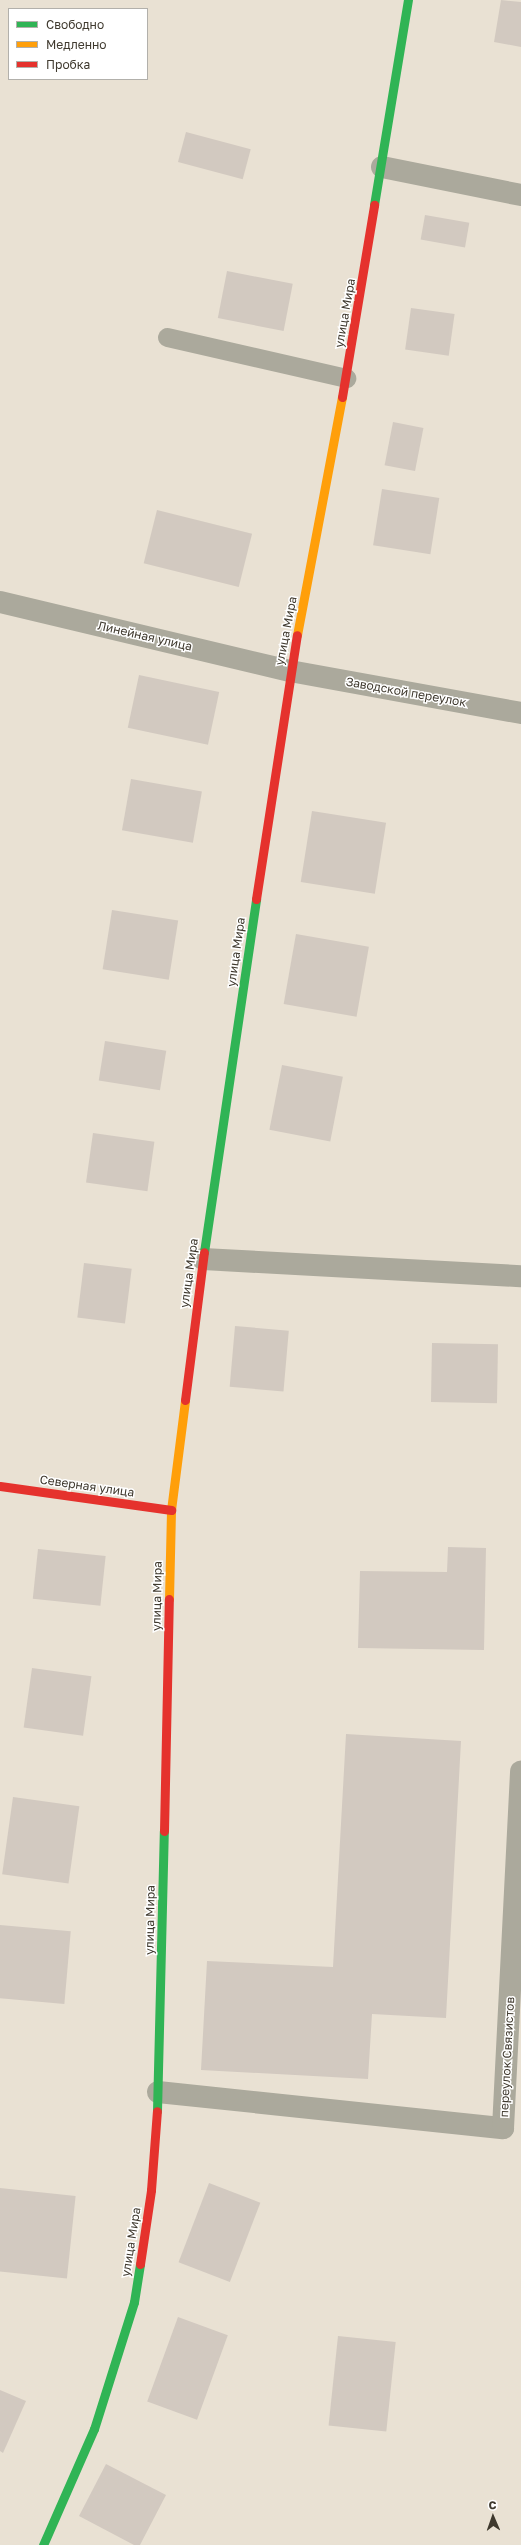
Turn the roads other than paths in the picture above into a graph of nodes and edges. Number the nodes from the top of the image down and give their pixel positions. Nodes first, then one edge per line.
1 (408, 0) edge
2 (382, 167) junction
3 (521, 196) edge
4 (167, 337) dead end
5 (346, 378) junction
6 (0, 602) edge
7 (290, 671) junction
8 (521, 713) edge
9 (203, 1259) junction
10 (521, 1276) edge
11 (0, 1486) edge
12 (172, 1510) junction
13 (521, 1771) edge
14 (158, 2092) junction
15 (43, 2545) edge

1 - 2 street, улица Мира
2 - 3 street
2 - 5 street, улица Мира
4 - 5 lane
5 - 7 street, улица Мира
6 - 7 street, Линейная улица
7 - 8 street, Заводской переулок
7 - 9 street, улица Мира
9 - 10 street
9 - 12 street, улица Мира
11 - 12 street, Северная улица
12 - 14 street, улица Мира
13 - 14 street, переулок Связистов
14 - 15 street, улица Мира

